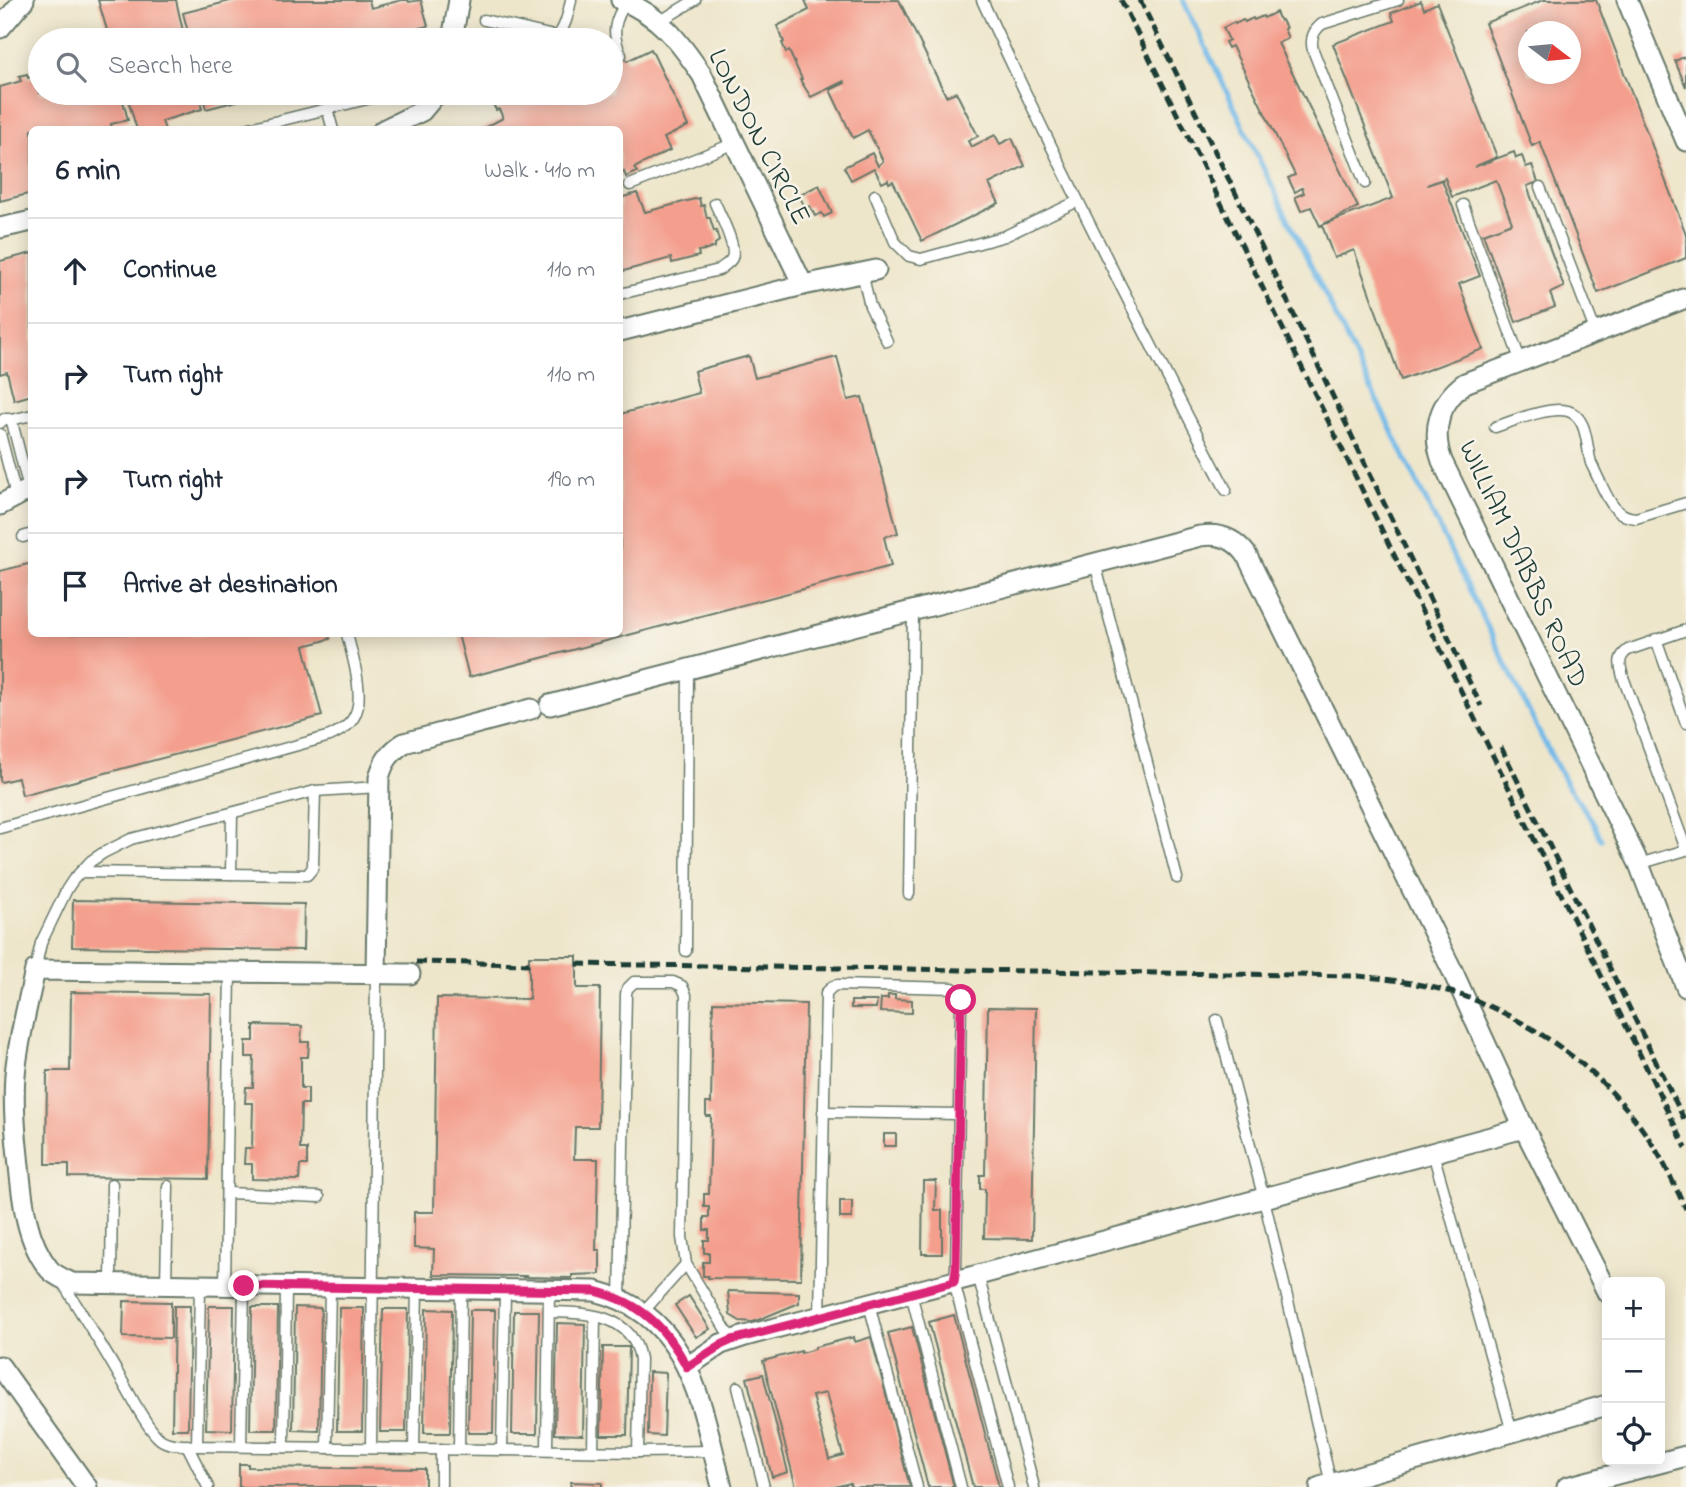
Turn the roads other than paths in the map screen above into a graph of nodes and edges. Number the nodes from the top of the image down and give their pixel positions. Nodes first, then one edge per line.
1 (24, 0) edge
2 (460, 0) edge
3 (571, 0) edge
4 (695, 0) edge
5 (982, 0) edge
6 (1398, 0) edge
7 (1627, 0) edge
8 (625, 1) edge
9 (484, 20) dead end
10 (659, 22) junction
11 (454, 28) edge
12 (516, 28) edge
13 (562, 28) edge
14 (616, 28) edge
15 (0, 29) edge
16 (340, 105) edge
17 (427, 105) edge
18 (327, 108) junction
19 (257, 126) edge
20 (332, 126) edge
21 (391, 126) edge
22 (1686, 141) edge
23 (735, 143) junction
24 (1365, 183) dead end
25 (630, 185) dead end
26 (1540, 187) dead end
27 (875, 195) dead end
28 (1078, 201) junction
29 (715, 203) dead end
30 (1463, 205) dead end
31 (28, 222) edge
32 (0, 228) edge
33 (869, 271) joint
34 (803, 285) junction
35 (623, 293) edge
36 (1686, 298) edge
37 (623, 330) edge
38 (1596, 332) junction
39 (887, 341) dead end
40 (1521, 362) junction
41 (28, 416) edge
42 (3, 421) edge
43 (1495, 427) dead end
44 (0, 435) edge
45 (1226, 490) dead end
46 (19, 494) edge
47 (1686, 503) edge
48 (1095, 563) junction
49 (913, 610) junction
50 (1686, 630) edge
51 (348, 637) edge
52 (1656, 639) junction
53 (688, 669) junction
54 (1686, 723) edge
55 (379, 787) junction
56 (314, 791) junction
57 (232, 813) junction
58 (0, 826) edge
59 (1686, 850) edge
60 (1639, 864) junction
61 (81, 872) junction
62 (231, 874) junction
63 (1177, 878) dead end
64 (909, 894) dead end
65 (685, 951) dead end
66 (35, 970) junction
67 (230, 972) junction
68 (376, 973) junction
69 (410, 974) dead end
70 (1686, 987) edge
71 (1217, 1020) dead end
72 (823, 1112) junction
73 (959, 1114) junction
74 (1524, 1128) junction
75 (1433, 1153) junction
76 (113, 1184) dead end
77 (168, 1186) dead end
78 (227, 1193) junction
79 (319, 1197) dead end
80 (1264, 1199) junction
81 (686, 1264) junction
82 (978, 1275) junction
83 (58, 1277) junction
84 (954, 1282) junction
85 (1602, 1282) edge
86 (111, 1284) junction
87 (166, 1285) junction
88 (200, 1285) junction
89 (234, 1286) junction
90 (286, 1287) junction
91 (330, 1287) junction
92 (373, 1288) junction
93 (417, 1288) junction
94 (461, 1289) junction
95 (505, 1290) junction
96 (549, 1290) junction
97 (911, 1293) junction
98 (621, 1299) junction
99 (869, 1304) junction
100 (643, 1311) junction
101 (549, 1312) junction
102 (820, 1316) junction
103 (595, 1317) junction
104 (732, 1340) junction
105 (0, 1366) edge
106 (687, 1367) junction
107 (738, 1387) dead end
108 (1602, 1406) edge
109 (1513, 1432) junction
110 (192, 1445) junction
111 (241, 1446) junction
112 (284, 1447) junction
113 (327, 1448) junction
114 (371, 1448) junction
115 (414, 1449) junction
116 (441, 1449) junction
117 (459, 1449) junction
118 (502, 1450) junction
119 (547, 1450) junction
120 (593, 1451) junction
121 (713, 1451) junction
122 (638, 1452) junction
123 (1686, 1456) edge
124 (1326, 1485) edge
125 (86, 1487) edge
126 (208, 1487) edge
127 (441, 1487) edge
128 (722, 1487) edge
129 (764, 1487) edge
130 (917, 1487) edge
131 (961, 1487) edge
132 (1008, 1487) edge
133 (1034, 1487) edge
134 (1567, 1487) edge

1 - 15 street
2 - 11 street
3 - 13 lane
4 - 10 lane
5 - 28 lane
6 - 24 lane
7 - 22 street
8 - 10 street, LONDON CIRCLE
8 - 14 lane
9 - 12 lane
10 - 23 street, LONDON CIRCLE
16 - 18 lane
17 - 21 street
18 - 19 lane
18 - 20 lane
23 - 25 lane
23 - 34 street, LONDON CIRCLE
26 - 38 lane
27 - 28 lane
28 - 45 lane
29 - 35 lane
30 - 40 lane
31 - 32 street
33 - 34 street
33 - 39 lane
34 - 37 street
36 - 38 street, WILLIAM DABBS ROAD
38 - 40 street, WILLIAM DABBS ROAD
40 - 60 street, WILLIAM DABBS ROAD
41 - 42 lane
42 - 46 lane
43 - 47 lane
44 - 46 lane
48 - 49 street
48 - 63 lane
48 - 74 street
49 - 53 street
49 - 64 lane
50 - 52 lane
51 - 58 lane
52 - 54 lane
52 - 59 lane
53 - 55 street
53 - 65 lane
55 - 56 lane
55 - 68 street
56 - 57 lane
56 - 62 lane
57 - 61 lane
57 - 62 lane
59 - 60 lane
60 - 70 street, WILLIAM DABBS ROAD
61 - 62 lane
61 - 66 lane
66 - 67 street
66 - 83 street
67 - 68 street
67 - 78 lane
68 - 69 street
68 - 92 lane
71 - 80 lane
72 - 73 lane
72 - 73 lane
72 - 102 lane
73 - 84 lane
74 - 75 street
74 - 85 street
75 - 80 street
75 - 109 lane
76 - 86 lane
77 - 87 lane
78 - 79 lane
78 - 89 lane
80 - 82 street
80 - 124 lane
81 - 98 lane
81 - 100 lane
81 - 104 lane
82 - 84 street
82 - 133 lane
83 - 86 street
83 - 110 lane
84 - 97 street
84 - 132 lane
86 - 87 street
87 - 88 street
88 - 89 street
88 - 110 lane
89 - 90 street
89 - 111 lane
90 - 91 street
90 - 112 lane
91 - 92 street
91 - 113 lane
92 - 93 street
92 - 114 lane
93 - 94 street
93 - 115 lane
94 - 95 street
94 - 117 lane
95 - 96 street
95 - 118 lane
96 - 98 street
96 - 101 lane
97 - 99 street
97 - 131 lane
98 - 100 street
99 - 102 street
99 - 130 lane
100 - 106 street
101 - 103 lane
101 - 119 lane
102 - 104 street
103 - 120 lane
103 - 122 lane
104 - 106 street
105 - 125 street
106 - 121 street
107 - 129 lane
108 - 109 street
109 - 124 street
110 - 111 lane
110 - 126 lane
111 - 112 lane
112 - 113 lane
113 - 114 lane
114 - 115 lane
115 - 116 lane
116 - 117 lane
116 - 127 lane
117 - 118 lane
118 - 119 lane
119 - 120 lane
120 - 122 lane
121 - 122 lane
121 - 128 street
123 - 134 street

